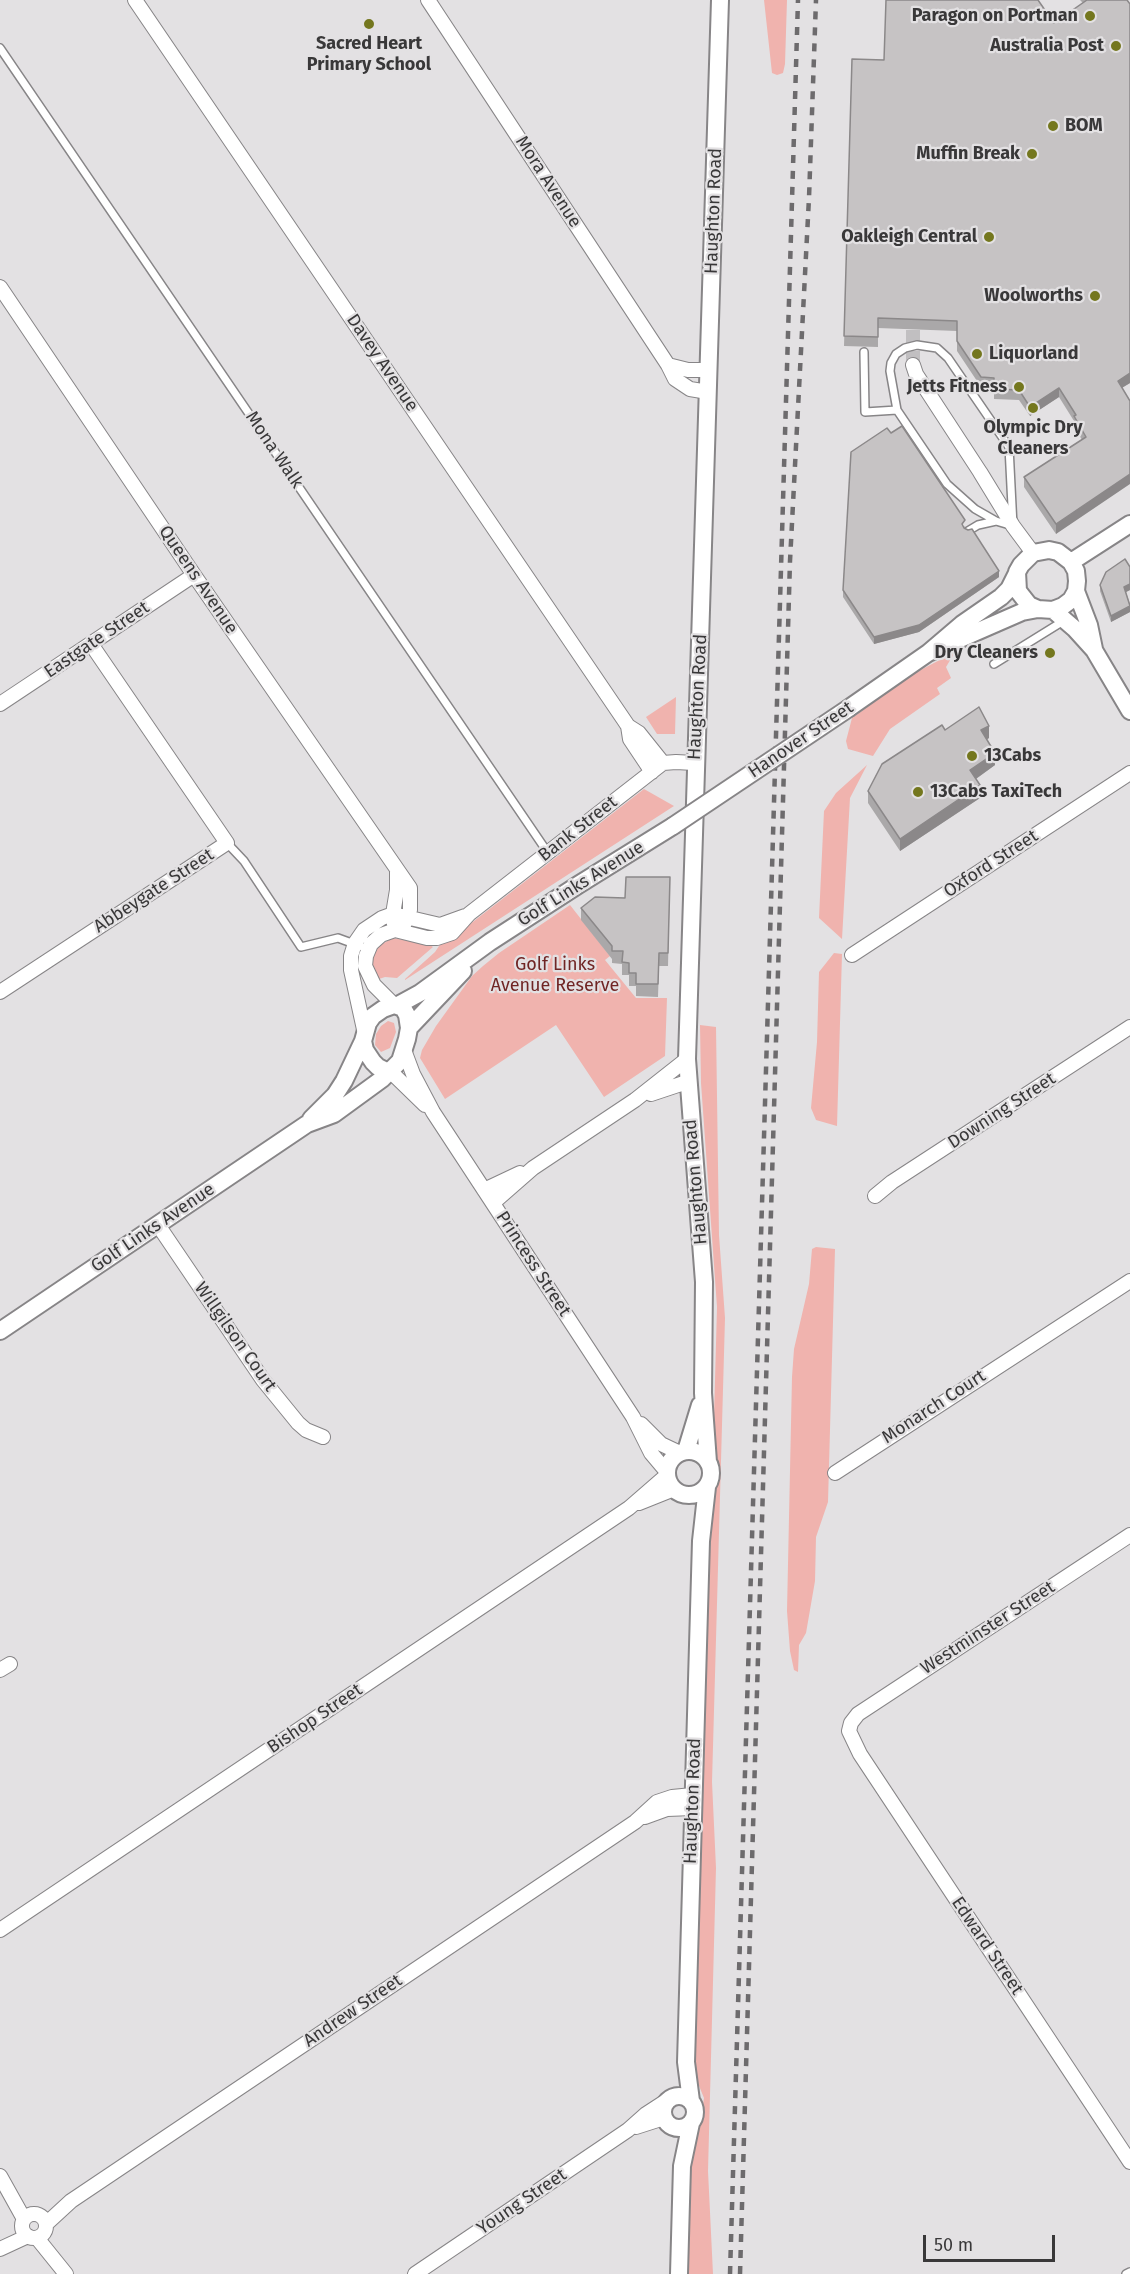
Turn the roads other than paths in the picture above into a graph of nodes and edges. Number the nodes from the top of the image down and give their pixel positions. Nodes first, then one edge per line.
1 (135, 0) edge
2 (428, 0) edge
3 (720, 0) edge
4 (0, 48) edge
5 (0, 287) edge
6 (864, 352) edge
7 (668, 365) junction
8 (913, 365) tunnel mouth
9 (709, 370) junction
10 (708, 392) junction
11 (897, 410) junction
12 (996, 521) junction
13 (1130, 524) edge
14 (1013, 526) junction
15 (968, 531) edge
16 (1033, 553) junction
17 (1071, 562) junction
18 (1017, 572) junction
19 (194, 575) junction
20 (1076, 591) junction
21 (1052, 613) junction
22 (91, 644) junction
23 (1094, 650) junction
24 (928, 652) junction
25 (994, 664) dead end
26 (0, 704) edge
27 (1130, 711) edge
28 (694, 763) junction
29 (658, 767) junction
30 (1130, 773) edge
31 (673, 826) joint
32 (227, 843) junction
33 (548, 853) junction
34 (397, 872) junction
35 (393, 914) junction
36 (469, 914) junction
37 (408, 916) junction
38 (398, 930) junction
39 (490, 942) junction
40 (355, 943) junction
41 (368, 949) junction
42 (852, 955) dead end
43 (0, 992) edge
44 (396, 1005) junction
45 (1130, 1027) edge
46 (409, 1028) junction
47 (364, 1037) junction
48 (405, 1050) junction
49 (687, 1059) junction
50 (389, 1071) junction
51 (687, 1082) junction
52 (635, 1100) junction
53 (433, 1112) junction
54 (307, 1124) junction
55 (533, 1168) junction
56 (484, 1190) junction
57 (875, 1196) dead end
58 (493, 1203) junction
59 (158, 1225) junction
60 (1130, 1281) edge
61 (0, 1331) edge
62 (703, 1393) junction
63 (633, 1416) junction
64 (323, 1437) dead end
65 (683, 1452) junction
66 (708, 1462) junction
67 (835, 1473) dead end
68 (673, 1483) junction
69 (707, 1487) junction
70 (1130, 1535) edge
71 (701, 1541) junction
72 (850, 1726) joint
73 (693, 1802) junction
74 (0, 1930) edge
75 (686, 2062) junction
76 (670, 2099) junction
77 (691, 2101) junction
78 (691, 2122) junction
79 (668, 2123) junction
80 (628, 2130) junction
81 (1130, 2162) edge
82 (682, 2166) junction
83 (3, 2181) edge
84 (34, 2225) junction
85 (0, 2248) edge
86 (63, 2269) edge
87 (415, 2274) edge
88 (679, 2274) edge

1 - 29 street, Davey Avenue
2 - 7 street, Mora Avenue
3 - 9 street, Haughton Road
4 - 33 lane, Mona Walk
5 - 19 street, Queens Avenue
6 - 11 lane
7 - 9 street
7 - 10 street, Mora Avenue
8 - 14 street
9 - 10 street, Haughton Road
10 - 28 street, Haughton Road
11 - 12 lane
11 - 14 lane
12 - 14 lane
12 - 15 lane
13 - 17 street
14 - 16 street
16 - 17 street
16 - 18 street
17 - 20 street
18 - 21 street
18 - 24 street, Hanover Street
19 - 22 street, Eastgate Street
19 - 34 street, Queens Avenue
20 - 21 street
20 - 23 street
21 - 23 street
21 - 24 street, Hanover Street
21 - 25 lane
22 - 26 street, Eastgate Street
22 - 32 street, Abbeygate Street
23 - 27 street
24 - 31 street, Hanover Street, bridge
28 - 29 street
28 - 49 street, Haughton Road
29 - 33 street, Bank Street
30 - 42 street, Oxford Street
31 - 39 street, Golf Links Avenue
32 - 40 lane
32 - 43 street, Abbeygate Street
33 - 36 street, Bank Street
34 - 35 street
34 - 37 street, Queens Avenue
35 - 37 street, Bank Street
35 - 38 street
35 - 40 street
36 - 37 street, Bank Street
36 - 38 street, Bank Street
37 - 38 street, Queens Avenue
38 - 41 street
39 - 44 street, Golf Links Avenue
39 - 46 street, Golf Links Avenue
40 - 41 lane
40 - 47 street
41 - 44 street
44 - 46 street
44 - 47 street
45 - 57 street, Downing Street
46 - 48 street
47 - 50 street
47 - 54 street, Golf Links Avenue
48 - 50 street
48 - 53 street, Princess Street
49 - 51 street, Haughton Road
49 - 52 street
50 - 53 street, Princess Street
50 - 54 street, Golf Links Avenue
51 - 52 street
51 - 62 street, Haughton Road
52 - 55 street
53 - 56 street, Princess Street
54 - 59 street, Golf Links Avenue
55 - 56 street
55 - 58 street
56 - 58 street, Princess Street
58 - 63 street, Princess Street
59 - 61 street, Golf Links Avenue
59 - 64 street, Willgilson Court
60 - 67 street, Monarch Court
62 - 65 street, Haughton Road
62 - 66 street, Haughton Road
63 - 65 street, Princess Street
63 - 68 street, Princess Street
65 - 66 street
65 - 68 street
66 - 69 street
68 - 69 street
68 - 71 street, Haughton Road
68 - 74 street, Bishop Street
69 - 71 street, Haughton Road
70 - 72 street, Westminster Street
71 - 73 street, Haughton Road
72 - 81 street, Edward Street
73 - 75 street, Haughton Road
73 - 84 street, Andrew Street
75 - 76 street, Haughton Road
75 - 77 street, Haughton Road
76 - 77 street
76 - 79 street
76 - 80 street, Young Street
77 - 78 street
78 - 79 street
78 - 82 street
79 - 80 street, Young Street
79 - 82 street
80 - 87 street, Young Street
82 - 88 street
83 - 84 street
84 - 85 street, Andrew Street
84 - 86 street

